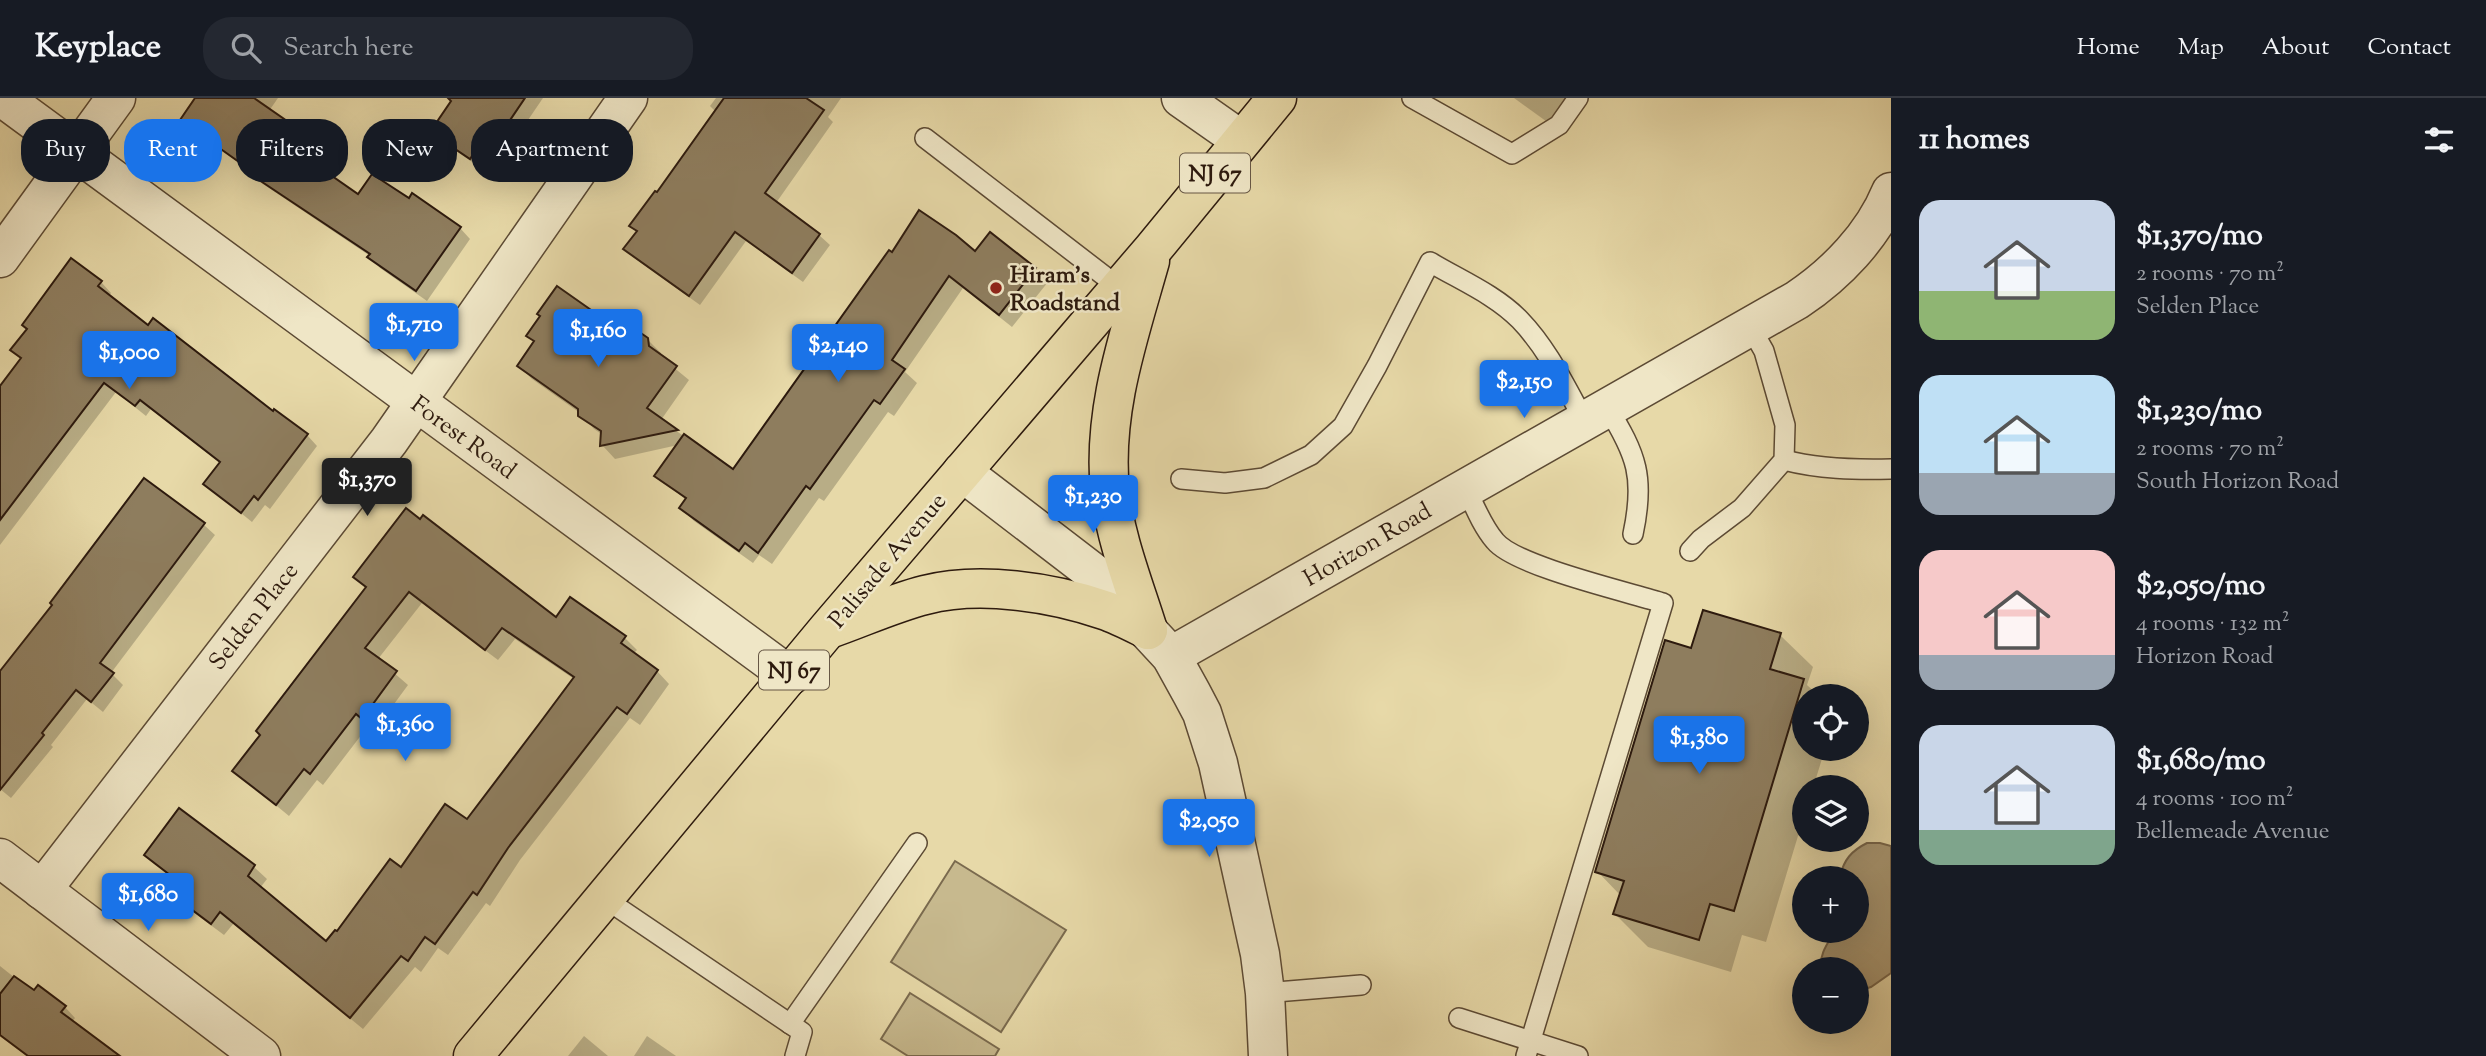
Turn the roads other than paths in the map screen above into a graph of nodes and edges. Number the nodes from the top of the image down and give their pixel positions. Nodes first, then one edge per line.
1 (3, 98) edge
2 (116, 98) edge
3 (628, 98) edge
4 (1181, 98) edge
5 (1277, 98) edge
6 (1412, 98) edge
7 (1578, 98) edge
8 (32, 119) edge
9 (101, 119) edge
10 (925, 138) dead end
11 (1241, 140) junction
12 (110, 176) edge
13 (55, 182) edge
14 (1891, 192) edge
15 (1153, 249) junction
16 (0, 258) edge
17 (1120, 288) junction
18 (1751, 328) junction
19 (417, 402) junction
20 (1596, 413) junction
21 (1784, 460) junction
22 (1891, 469) edge
23 (962, 472) junction
24 (1181, 479) dead end
25 (1466, 488) junction
26 (1633, 534) dead end
27 (1690, 551) dead end
28 (827, 630) junction
29 (1160, 643) junction
30 (790, 676) junction
31 (917, 843) dead end
32 (0, 858) edge
33 (42, 890) junction
34 (604, 898) junction
35 (1361, 985) dead end
36 (1265, 993) junction
37 (1459, 1018) dead end
38 (790, 1024) junction
39 (1528, 1049) edge
40 (261, 1056) edge
41 (473, 1056) edge
42 (795, 1056) edge
43 (1268, 1056) edge
44 (1578, 1056) edge

1 - 8 street, Forest Road
2 - 9 street
3 - 19 street, Selden Place
4 - 11 street
5 - 11 main road, Palisade Avenue / NJ 67
6 - 7 lane
10 - 17 lane
11 - 15 main road, Palisade Avenue / NJ 67
12 - 19 street, Forest Road
13 - 16 street
14 - 18 street, Horizon Road
15 - 17 main road, Palisade Avenue / NJ 67
15 - 29 main road
17 - 23 main road, Palisade Avenue / NJ 67
18 - 20 street, Horizon Road
18 - 21 lane
19 - 30 street, Forest Road
19 - 33 street, Selden Place
20 - 24 lane
20 - 25 street, Horizon Road
20 - 26 lane
21 - 22 lane
21 - 27 lane
23 - 28 main road, Palisade Avenue / NJ 67
23 - 29 street
25 - 29 street, Horizon Road
25 - 39 lane
28 - 29 main road
28 - 30 main road, Palisade Avenue / NJ 67
29 - 36 street
30 - 34 main road, Palisade Avenue / NJ 67
31 - 38 lane
32 - 33 street
33 - 40 street
34 - 38 lane
34 - 41 main road, Palisade Avenue / NJ 67
35 - 36 lane
36 - 43 street
37 - 39 lane
38 - 42 lane
39 - 44 lane

